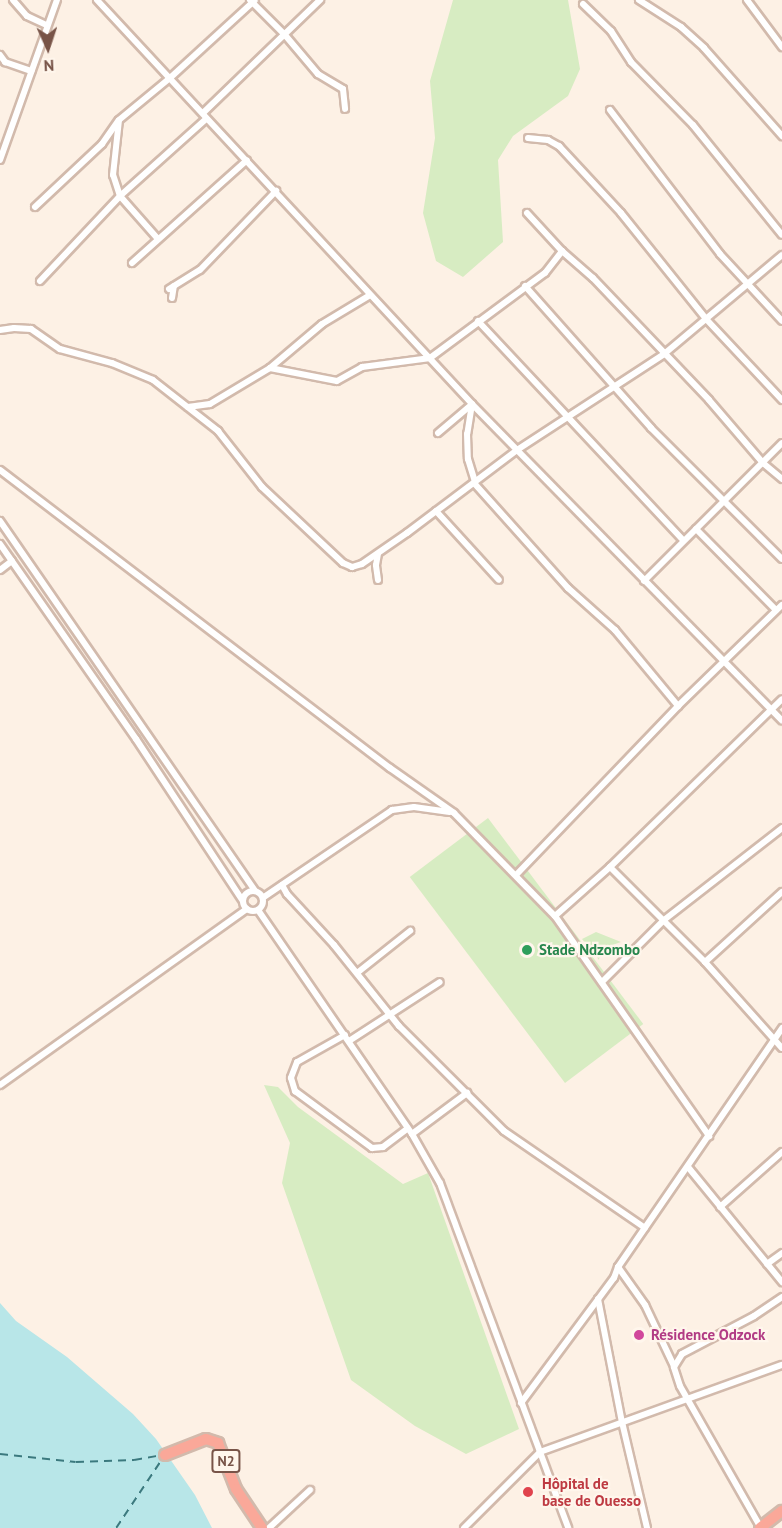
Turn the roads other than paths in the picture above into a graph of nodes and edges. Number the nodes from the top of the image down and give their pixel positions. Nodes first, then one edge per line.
1 (13, 0) edge
2 (57, 0) edge
3 (97, 0) edge
4 (320, 0) edge
5 (639, 0) edge
6 (747, 0) edge
7 (253, 1) edge
8 (583, 4) dead end
9 (46, 25) junction
10 (285, 35) junction
11 (782, 47) edge
12 (0, 55) edge
13 (31, 70) junction
14 (170, 78) junction
15 (345, 109) dead end
16 (610, 110) dead end
17 (205, 116) junction
18 (119, 120) junction
19 (779, 126) edge
20 (782, 136) edge
21 (528, 138) dead end
22 (0, 160) edge
23 (247, 160) junction
24 (276, 191) junction
25 (120, 196) junction
26 (35, 207) dead end
27 (527, 213) dead end
28 (782, 235) edge
29 (158, 239) junction
30 (562, 250) junction
31 (782, 255) edge
32 (132, 263) dead end
33 (40, 281) dead end
34 (747, 283) junction
35 (525, 286) junction
36 (370, 295) junction
37 (172, 298) dead end
38 (707, 320) junction
39 (478, 321) junction
40 (782, 321) edge
41 (0, 330) edge
42 (664, 354) junction
43 (430, 358) junction
44 (270, 368) junction
45 (616, 387) junction
46 (782, 400) edge
47 (472, 404) junction
48 (188, 407) junction
49 (568, 419) junction
50 (438, 433) dead end
51 (782, 443) edge
52 (517, 450) junction
53 (763, 463) junction
54 (0, 470) edge
55 (782, 479) edge
56 (474, 483) junction
57 (725, 502) junction
58 (436, 511) junction
59 (0, 520) edge
60 (696, 529) junction
61 (683, 540) junction
62 (0, 544) edge
63 (378, 553) junction
64 (782, 559) edge
65 (12, 561) junction
66 (0, 570) edge
67 (378, 580) dead end
68 (499, 580) dead end
69 (644, 581) junction
70 (782, 605) edge
71 (776, 610) junction
72 (725, 662) junction
73 (782, 699) edge
74 (678, 706) junction
75 (771, 710) junction
76 (782, 721) edge
77 (454, 813) junction
78 (782, 828) edge
79 (610, 867) junction
80 (517, 874) junction
81 (282, 885) junction
82 (255, 890) junction
83 (782, 892) edge
84 (264, 897) junction
85 (243, 901) junction
86 (247, 909) junction
87 (258, 910) junction
88 (555, 916) junction
89 (663, 920) junction
90 (410, 931) dead end
91 (705, 962) junction
92 (357, 973) junction
93 (603, 981) junction
94 (440, 982) dead end
95 (390, 1014) junction
96 (782, 1028) edge
97 (347, 1038) junction
98 (774, 1039) junction
99 (782, 1048) edge
100 (0, 1085) edge
101 (467, 1093) junction
102 (410, 1131) junction
103 (709, 1136) junction
104 (782, 1152) edge
105 (688, 1167) junction
106 (720, 1207) junction
107 (645, 1228) junction
108 (782, 1253) edge
109 (767, 1264) junction
110 (618, 1267) junction
111 (782, 1282) edge
112 (782, 1297) edge
113 (597, 1299) junction
114 (782, 1365) edge
115 (674, 1367) junction
116 (688, 1398) junction
117 (521, 1403) junction
118 (622, 1422) junction
119 (540, 1452) junction
120 (165, 1455) dead end
121 (310, 1490) dead end
122 (782, 1511) edge
123 (764, 1527) edge
124 (262, 1528) edge
125 (269, 1528) edge
126 (464, 1528) edge
127 (568, 1528) edge
128 (647, 1528) edge

1 - 9 street
2 - 9 street
3 - 14 street
4 - 10 street
5 - 19 street
6 - 11 street
7 - 10 street
7 - 14 street
8 - 28 street
9 - 13 street
10 - 15 street
10 - 17 street
12 - 13 street
13 - 22 street
14 - 17 street
14 - 18 street
16 - 34 street
17 - 23 street
17 - 25 street
18 - 25 street
18 - 26 street
19 - 20 street
21 - 38 street
23 - 24 street
23 - 29 street
24 - 36 street
24 - 37 street
25 - 29 street
25 - 33 street
27 - 30 street
29 - 32 street
30 - 35 street
30 - 42 street
31 - 34 street
34 - 38 street
34 - 40 street
35 - 39 street
35 - 45 street
36 - 43 street
36 - 44 street
38 - 42 street
38 - 46 street
39 - 43 street
39 - 49 street
41 - 48 street
42 - 45 street
42 - 53 street
43 - 44 street
43 - 47 street
44 - 48 street
45 - 49 street
45 - 57 street
47 - 50 street
47 - 52 street
47 - 56 street
48 - 63 street
49 - 52 street
49 - 61 street
51 - 53 street
52 - 56 street
52 - 69 street
53 - 55 street
53 - 57 street
54 - 77 street
56 - 58 street
56 - 74 street
57 - 60 street
57 - 64 street
58 - 63 street
58 - 68 street
59 - 82 street
60 - 61 street
60 - 71 street
61 - 69 street
62 - 65 street
63 - 67 street
65 - 66 street
65 - 85 street
69 - 72 street
70 - 71 street
71 - 72 street
72 - 74 street
72 - 75 street
73 - 75 street
74 - 80 street
75 - 76 street
75 - 79 street
77 - 80 street
77 - 81 street
78 - 89 street
79 - 88 street
79 - 89 street
80 - 88 street
81 - 84 street
81 - 92 street
82 - 84 street
82 - 85 street
83 - 91 street
84 - 87 street
85 - 86 street
86 - 87 street
86 - 100 street
87 - 97 street
88 - 93 street
89 - 91 street
89 - 93 street
90 - 92 street
91 - 98 street
92 - 95 street
93 - 103 street
94 - 95 street
95 - 97 street
95 - 101 street
96 - 98 street
97 - 102 street
97 - 102 street
98 - 99 street
98 - 103 street
101 - 102 street
101 - 107 street
102 - 117 street
103 - 105 street
104 - 106 street
105 - 106 street
105 - 107 street
106 - 109 street
107 - 110 street
108 - 109 street
109 - 111 street
110 - 113 street
110 - 115 street
112 - 115 street
113 - 117 street
113 - 118 street
114 - 116 street
115 - 116 street
116 - 118 street
116 - 123 street
117 - 119 street
118 - 119 street
118 - 128 street
119 - 126 street
119 - 127 street
120 - 124 highway, N2
121 - 125 street
122 - 123 highway

